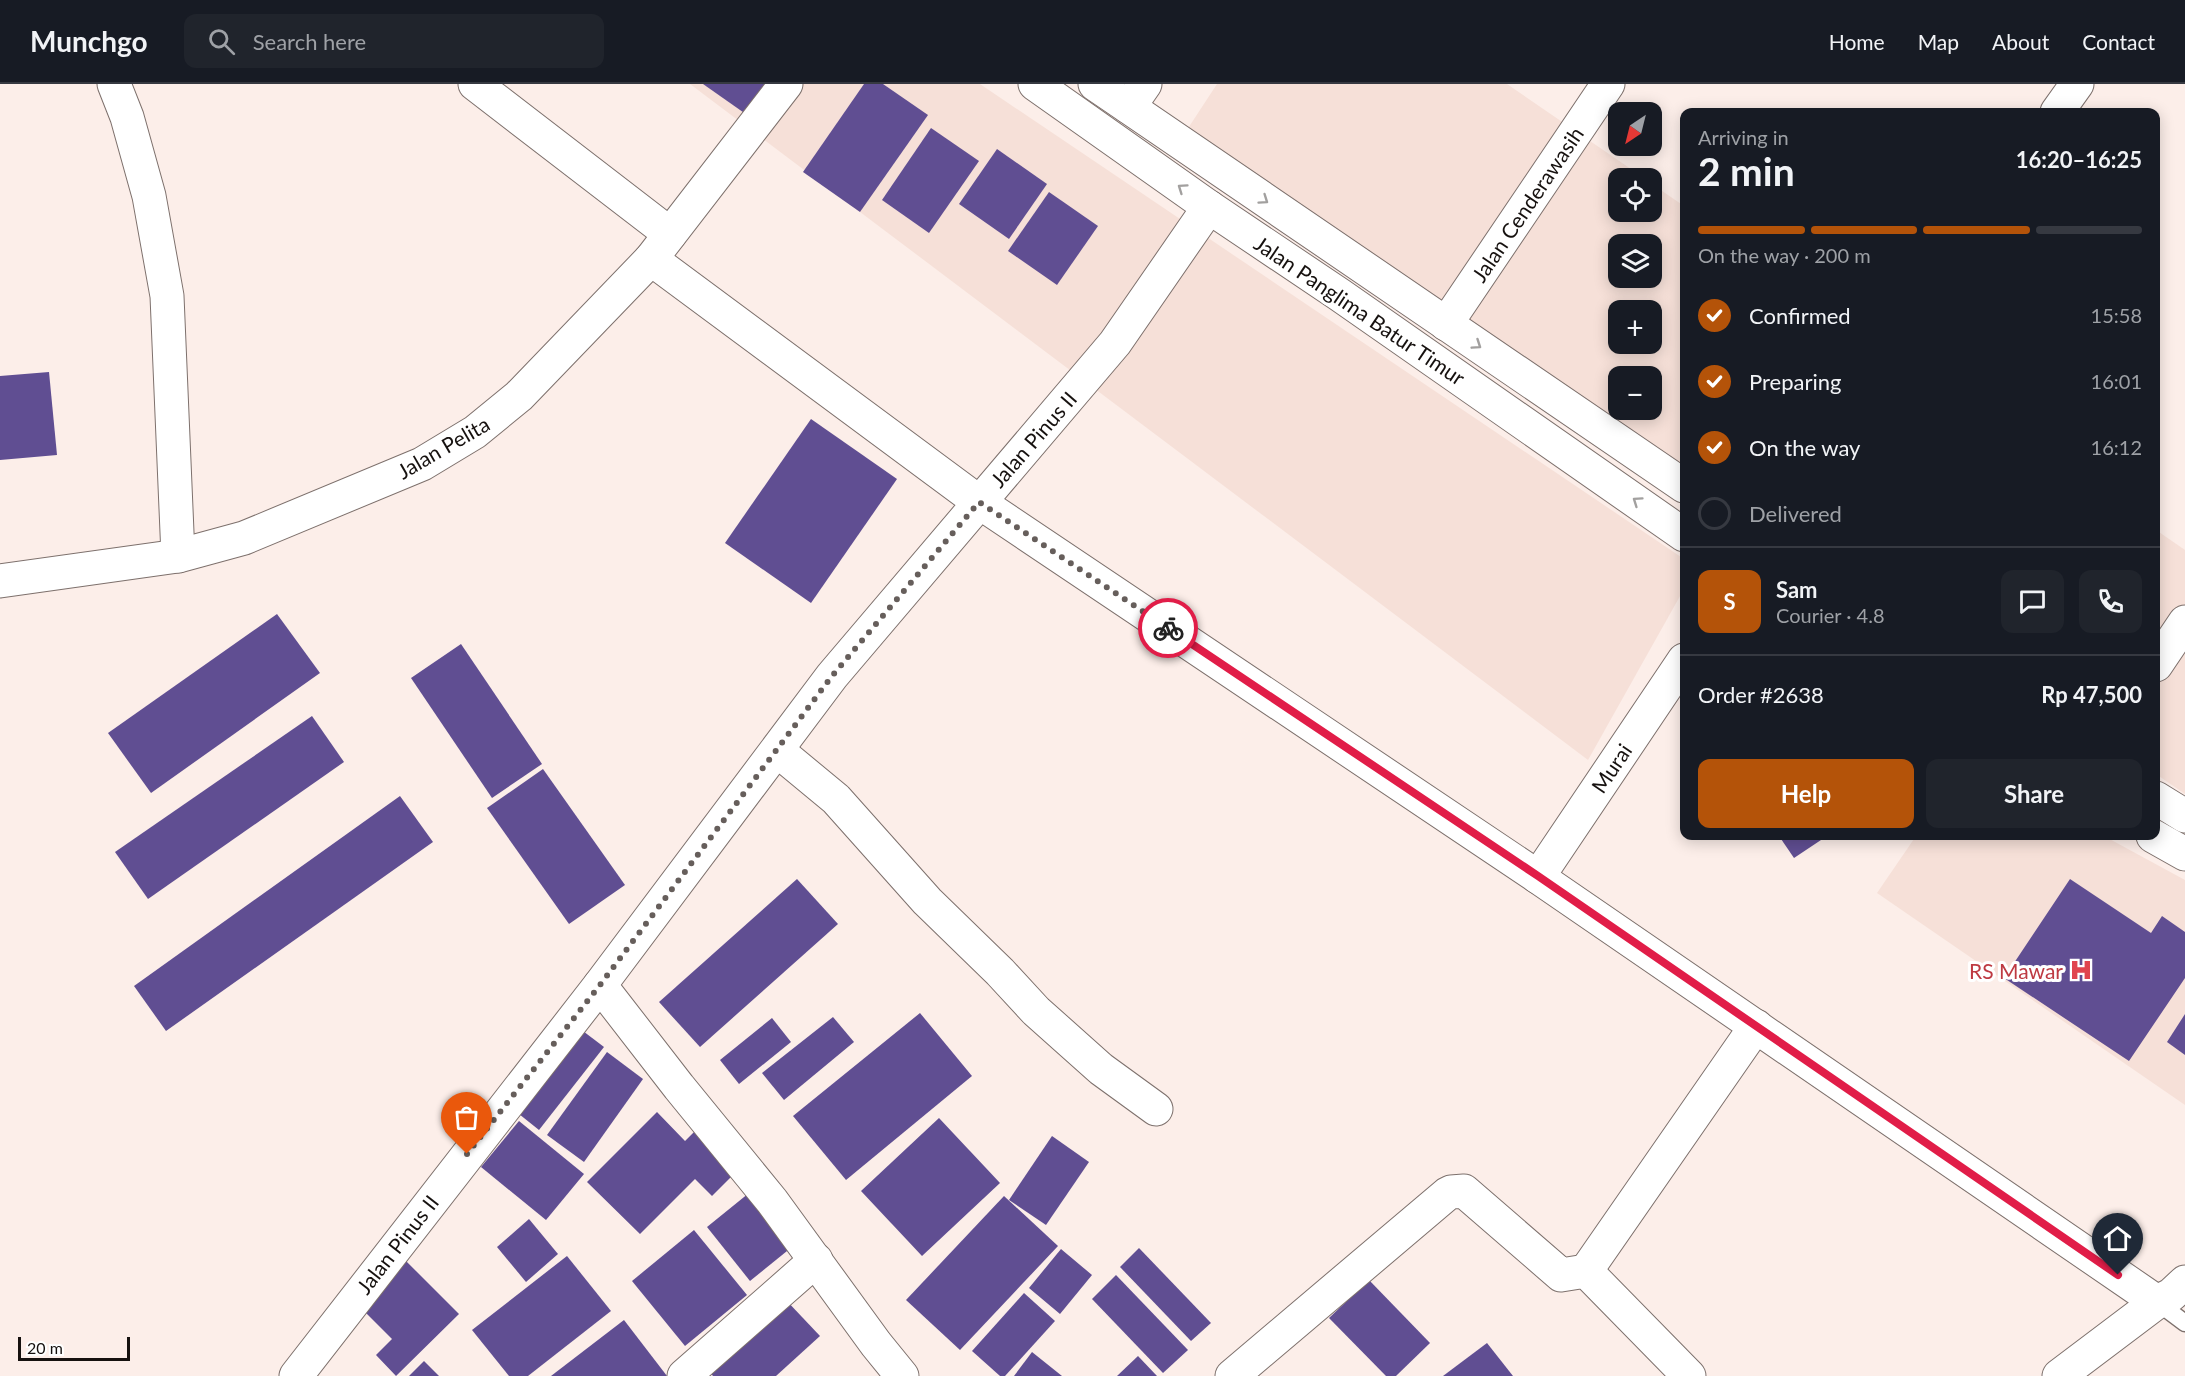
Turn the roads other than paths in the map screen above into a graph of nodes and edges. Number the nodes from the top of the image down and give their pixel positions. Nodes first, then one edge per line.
1 (114, 84) edge
2 (475, 84) edge
3 (786, 84) edge
4 (1035, 84) edge
5 (1095, 84) edge
6 (1608, 84) edge
7 (2077, 84) edge
8 (1137, 96) edge
9 (2060, 108) edge
10 (1209, 207) junction
11 (660, 247) junction
12 (1446, 324) junction
13 (1548, 393) junction
14 (1526, 424) junction
15 (1680, 483) edge
16 (979, 502) junction
17 (1680, 532) edge
18 (178, 556) junction
19 (0, 581) edge
20 (2185, 622) edge
21 (2160, 659) edge
22 (1680, 666) edge
23 (778, 751) junction
24 (2160, 800) edge
25 (2185, 816) edge
26 (2160, 840) edge
27 (2185, 854) edge
28 (1538, 876) junction
29 (600, 985) junction
30 (1756, 1026) junction
31 (1155, 1109) dead end
32 (816, 1260) junction
33 (1586, 1271) junction
34 (2185, 1282) edge
35 (2157, 1302) junction
36 (2185, 1323) edge
37 (296, 1376) edge
38 (684, 1376) edge
39 (902, 1376) edge
40 (1232, 1376) edge
41 (1689, 1376) edge
42 (2059, 1376) edge

1 - 18 street
2 - 11 street
3 - 11 street, Jalan Pelita
10 -> 4 street, Jalan Panglima Batur Timur
5 - 8 street, Jalan Panglima Batur Timur
6 - 12 street, Jalan Cenderawasih
7 - 9 street
8 -> 12 street, Jalan Panglima Batur Timur
10 - 14 street, Jalan Panglima Batur Timur
10 - 16 street, Jalan Pinus II
11 - 16 street
11 - 18 street, Jalan Pelita
12 -> 13 street, Jalan Panglima Batur Timur
13 - 14 street
13 - 15 street, Jalan Panglima Batur Timur
17 -> 14 street, Jalan Panglima Batur Timur
16 - 23 street, Jalan Pinus II
16 - 28 street
18 - 19 street, Jalan Pelita
20 - 21 street
22 - 28 street, Murai
23 - 29 street, Jalan Pinus II
23 - 31 street
24 - 25 street
26 - 27 street
28 - 30 street
29 - 32 street
29 - 37 street, Jalan Pinus II
30 - 33 street
30 - 35 street
32 - 38 street
32 - 39 street
33 - 40 street
33 - 41 street
34 - 35 street
35 - 36 lane
35 - 42 street

